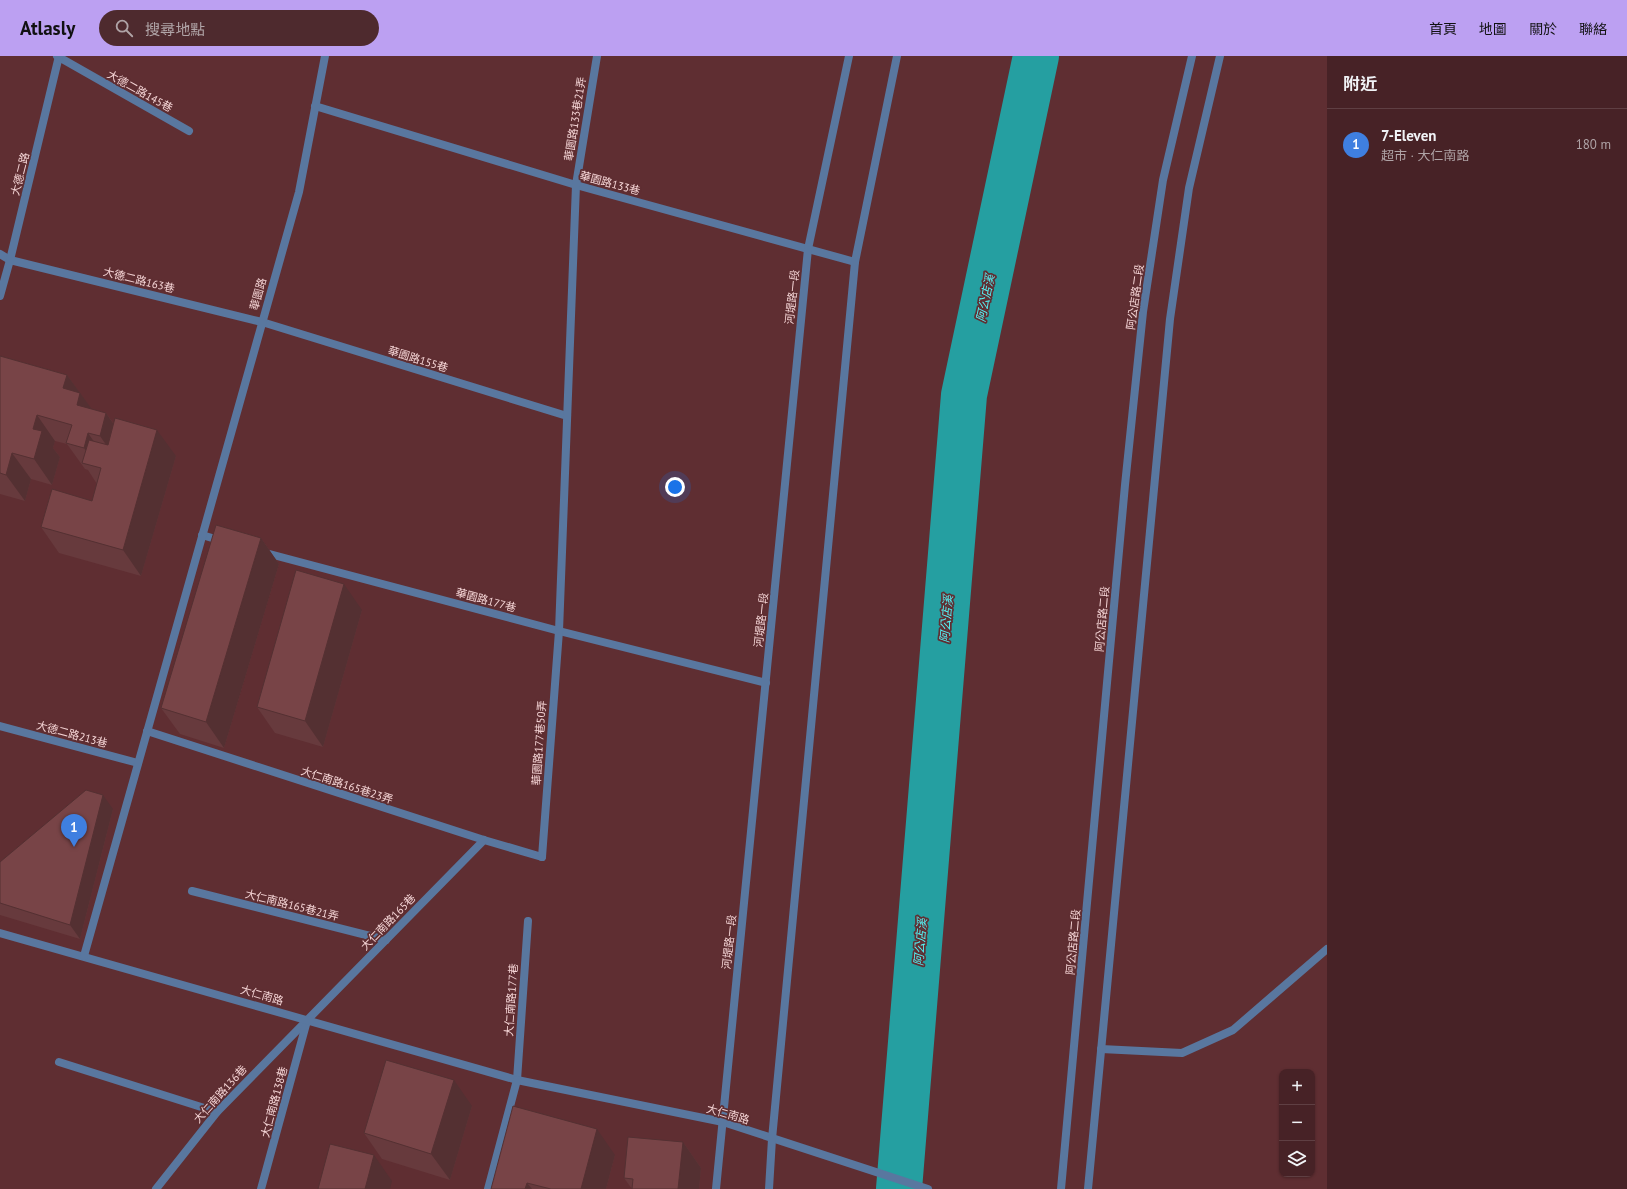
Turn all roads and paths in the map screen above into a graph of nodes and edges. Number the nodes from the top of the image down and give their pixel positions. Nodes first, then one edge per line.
1 (58, 56) edge
2 (325, 56) edge
3 (596, 56) edge
4 (849, 56) edge
5 (897, 56) edge
6 (1192, 56) edge
7 (1220, 56) edge
8 (316, 106) junction
9 (189, 131) dead end
10 (576, 185) junction
11 (808, 248) junction
12 (0, 254) edge
13 (10, 260) junction
14 (855, 262) junction
15 (0, 296) edge
16 (262, 322) junction
17 (567, 416) junction
18 (202, 535) junction
19 (232, 544) edge
20 (255, 550) edge
21 (559, 632) junction
22 (766, 683) junction
23 (0, 726) edge
24 (147, 732) junction
25 (138, 763) junction
26 (484, 840) junction
27 (542, 857) joint
28 (192, 892) dead end
29 (528, 921) dead end
30 (0, 933) edge
31 (386, 940) junction
32 (1327, 949) edge
33 (84, 956) junction
34 (307, 1020) junction
35 (1101, 1049) junction
36 (59, 1062) dead end
37 (517, 1080) junction
38 (217, 1112) junction
39 (723, 1122) junction
40 (772, 1139) junction
41 (156, 1189) edge
42 (261, 1189) edge
43 (488, 1189) edge
44 (716, 1189) edge
45 (769, 1189) edge
46 (928, 1189) edge
47 (1061, 1189) edge
48 (1088, 1189) edge

1 - 9 street, 大德二路145巷
1 - 13 street, 大德二路
2 - 8 street, 華園路
3 - 10 street, 華園路133巷21弄
4 - 11 street, 河堤路一段
5 - 14 street
6 - 47 street, 阿公店路二段
7 - 35 street
8 - 10 street, 華園路133巷
8 - 16 street, 華園路
10 - 11 street, 華園路133巷
10 - 17 street
11 - 14 street, 華園路133巷
11 - 22 street, 河堤路一段
12 - 13 street, 大德二路163巷
13 - 15 street, 大德二路
13 - 16 street, 大德二路163巷
14 - 40 street
16 - 17 street, 華園路155巷
16 - 18 street, 華園路
17 - 21 street
18 - 19 street
18 - 24 street, 華園路
20 - 21 street, 華園路177巷
21 - 22 street, 華園路177巷
21 - 27 street, 華園路177巷50弄
22 - 39 street, 河堤路一段
23 - 25 street, 大德二路213巷
24 - 25 street, 華園路
24 - 26 street, 大仁南路165巷23弄
25 - 33 street, 華園路
26 - 27 street, 大仁南路165巷23弄
26 - 31 street, 大仁南路165巷
28 - 31 street, 大仁南路165巷21弄
29 - 37 street, 大仁南路177巷
30 - 33 street, 大仁南路
31 - 34 street, 大仁南路165巷
32 - 35 street
33 - 34 street, 大仁南路
34 - 37 street, 大仁南路
34 - 38 street, 大仁南路136巷
34 - 42 street, 大仁南路138巷
35 - 48 street
36 - 38 street
37 - 39 street, 大仁南路
37 - 43 street
38 - 41 street, 大仁南路136巷
39 - 40 street, 大仁南路
39 - 44 street, 河堤路一段
40 - 45 street
40 - 46 street, 大仁南路

